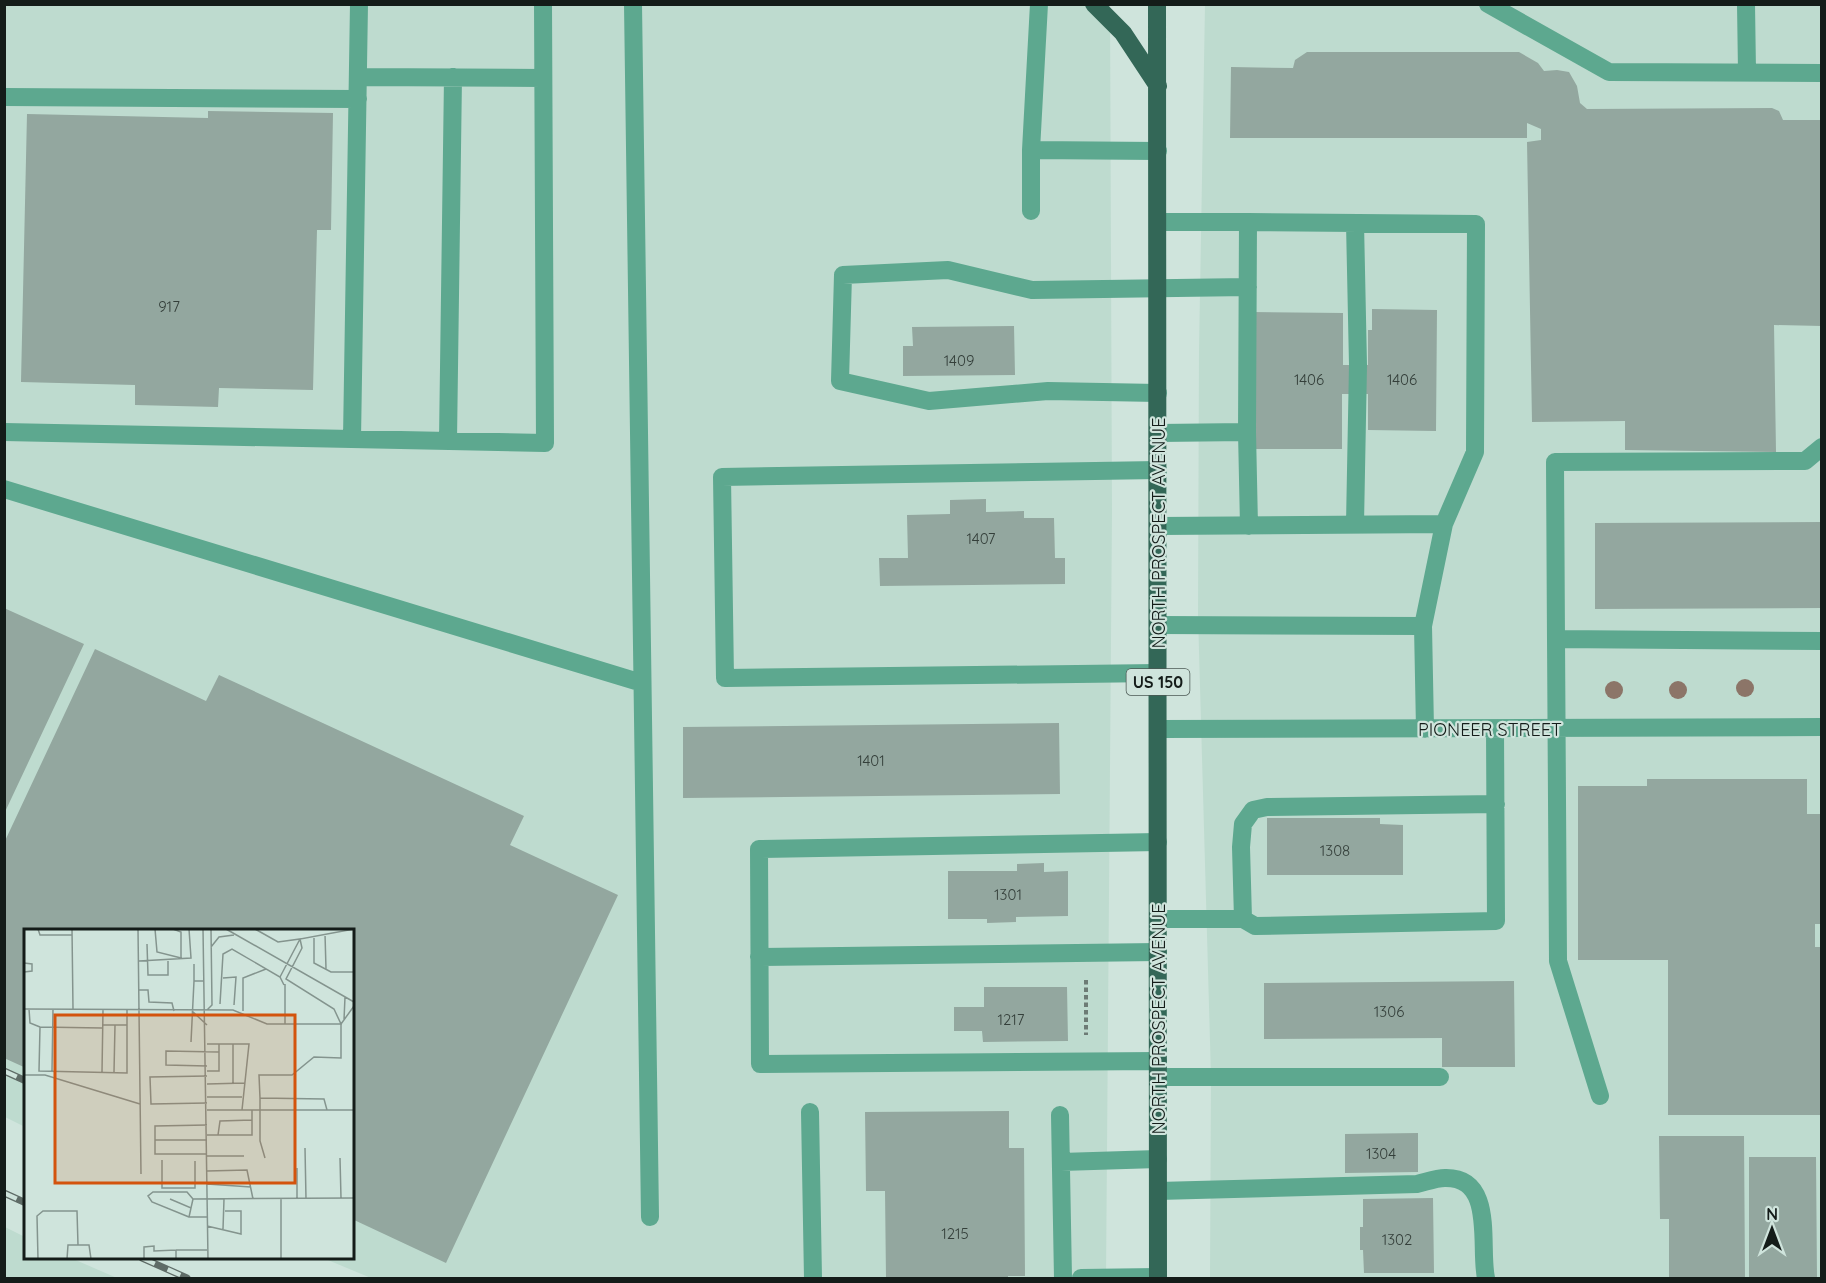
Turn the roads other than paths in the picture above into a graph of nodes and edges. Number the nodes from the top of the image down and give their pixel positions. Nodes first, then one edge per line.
1 (359, 4) edge
2 (543, 4) edge
3 (633, 4) edge
4 (1039, 4) edge
5 (1094, 4) edge
6 (1156, 4) edge
7 (1488, 4) edge
8 (1746, 4) edge
9 (1747, 72) junction
10 (1821, 73) edge
11 (358, 77) junction
12 (453, 77) junction
13 (543, 78) junction
14 (1158, 86) junction
15 (4, 97) edge
16 (358, 99) junction
17 (1031, 150) junction
18 (1158, 151) junction
19 (1031, 211) dead end
20 (1158, 222) junction
21 (1248, 222) junction
22 (1355, 223) junction
23 (1248, 287) junction
24 (1158, 288) junction
25 (1158, 393) junction
26 (4, 432) edge
27 (1247, 432) junction
28 (1158, 433) junction
29 (352, 439) junction
30 (448, 441) junction
31 (1821, 447) edge
32 (1158, 470) junction
33 (4, 489) edge
34 (1355, 524) junction
35 (1444, 524) junction
36 (1158, 526) junction
37 (1249, 526) junction
38 (1158, 625) junction
39 (1423, 626) junction
40 (1556, 639) junction
41 (1821, 641) edge
42 (1158, 673) junction
43 (642, 683) junction
44 (1821, 727) edge
45 (1158, 729) junction
46 (1425, 729) junction
47 (1495, 729) junction
48 (1557, 729) junction
49 (1496, 804) junction
50 (1158, 842) junction
51 (1158, 919) junction
52 (1243, 919) junction
53 (1158, 952) junction
54 (759, 957) junction
55 (1158, 1069) junction
56 (1440, 1077) dead end
57 (1600, 1096) dead end
58 (810, 1112) dead end
59 (1060, 1115) dead end
60 (1158, 1159) junction
61 (1061, 1162) junction
62 (1158, 1191) junction
63 (650, 1217) dead end
64 (813, 1278) edge
65 (1063, 1278) edge
66 (1081, 1278) edge
67 (1158, 1278) edge
68 (1486, 1278) edge

1 - 11 street
2 - 13 street
3 - 43 street
4 - 17 street
5 - 14 main road
6 - 14 main road, NORTH PROSPECT AVENUE / US 150
7 - 9 street
8 - 9 street
9 - 10 street
11 - 12 street
11 - 16 street
12 - 13 street
12 - 30 street
13 - 30 street
14 - 18 main road, NORTH PROSPECT AVENUE / US 150
15 - 16 street
16 - 29 street
17 - 18 street
17 - 19 street
18 - 20 main road, NORTH PROSPECT AVENUE / US 150
20 - 21 street
20 - 24 main road, NORTH PROSPECT AVENUE / US 150
21 - 22 street
21 - 23 street
22 - 34 street
22 - 35 street
23 - 24 street
23 - 27 street
24 - 25 main road, NORTH PROSPECT AVENUE / US 150
24 - 25 street
25 - 28 main road, NORTH PROSPECT AVENUE / US 150
26 - 29 street
27 - 28 street
27 - 37 street
28 - 32 main road, NORTH PROSPECT AVENUE / US 150
29 - 30 street
31 - 40 street
32 - 36 main road, NORTH PROSPECT AVENUE / US 150
32 - 42 street
33 - 43 street
34 - 35 street
34 - 37 street
35 - 39 street
36 - 37 street
36 - 38 main road, NORTH PROSPECT AVENUE / US 150
38 - 39 street
38 - 42 main road, NORTH PROSPECT AVENUE / US 150
39 - 46 street
40 - 41 street
40 - 48 street
42 - 45 main road, NORTH PROSPECT AVENUE / US 150
43 - 63 street
44 - 48 street, PIONEER STREET
45 - 46 street, PIONEER STREET
45 - 50 main road, NORTH PROSPECT AVENUE / US 150
46 - 47 street, PIONEER STREET
47 - 48 street, PIONEER STREET
47 - 49 street
48 - 57 street
49 - 52 street
49 - 52 street
50 - 51 main road, NORTH PROSPECT AVENUE / US 150
50 - 54 street
51 - 52 street
51 - 53 main road, NORTH PROSPECT AVENUE / US 150
53 - 54 street
53 - 55 main road, NORTH PROSPECT AVENUE / US 150
54 - 55 street
55 - 56 street
55 - 60 main road, NORTH PROSPECT AVENUE / US 150
58 - 64 street
59 - 61 street
60 - 61 street
60 - 62 main road, NORTH PROSPECT AVENUE / US 150
61 - 65 street
62 - 67 main road, NORTH PROSPECT AVENUE / US 150
62 - 68 street
66 - 67 street

